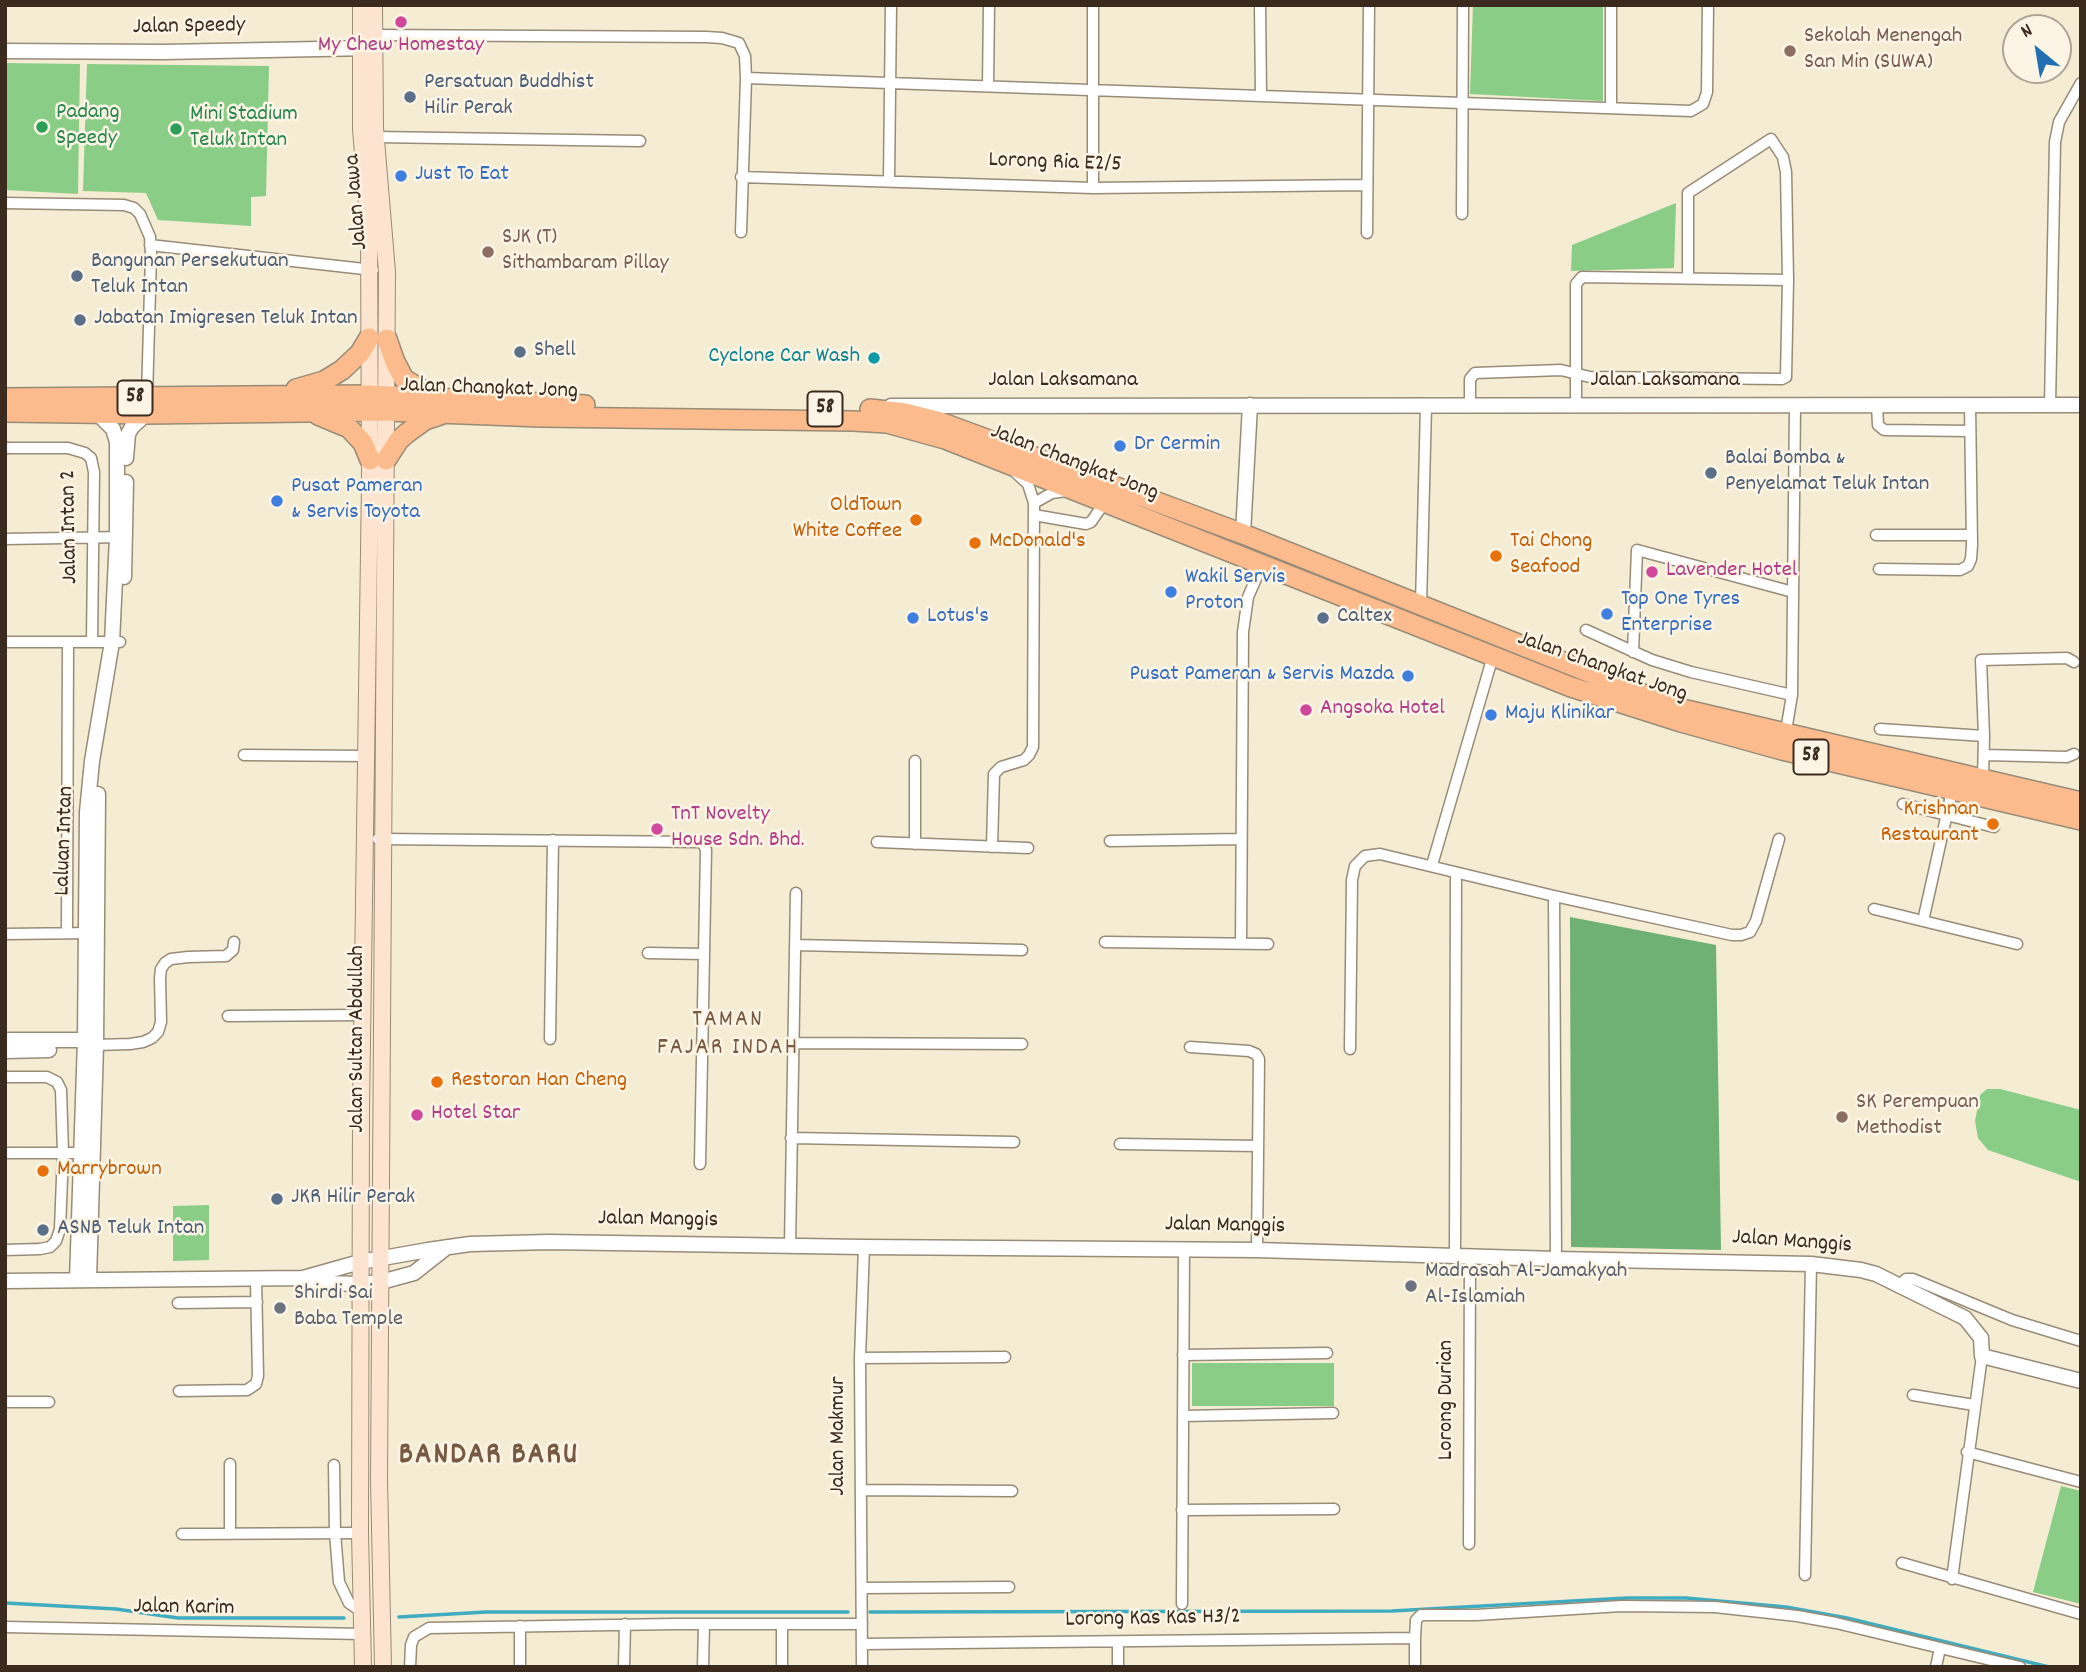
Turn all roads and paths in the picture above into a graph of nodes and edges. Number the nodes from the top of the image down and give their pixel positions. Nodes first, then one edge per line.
1 (361, 5) edge
2 (374, 5) edge
3 (891, 5) edge
4 (989, 5) edge
5 (1094, 5) edge
6 (1261, 5) edge
7 (1369, 5) edge
8 (1463, 5) edge
9 (1611, 5) edge
10 (1708, 5) edge
11 (367, 42) junction
12 (5, 51) edge
13 (746, 78) junction
14 (890, 83) junction
15 (2081, 83) edge
16 (988, 86) junction
17 (1093, 90) junction
18 (1261, 95) junction
19 (1368, 98) junction
20 (1462, 103) junction
21 (1611, 108) junction
22 (640, 141) dead end
23 (372, 145) junction
24 (741, 177) junction
25 (889, 180) junction
26 (1367, 185) junction
27 (1093, 188) junction
28 (5, 203) edge
29 (1462, 214) dead end
30 (741, 232) dead end
31 (1367, 233) dead end
32 (150, 245) junction
33 (369, 270) junction
34 (387, 272) junction
35 (1688, 279) junction
36 (1788, 280) junction
37 (378, 338) junction
38 (1575, 373) junction
39 (265, 396) junction
40 (5, 398) edge
41 (377, 403) junction
42 (1250, 405) junction
43 (1576, 405) junction
44 (1795, 405) junction
45 (1877, 405) junction
46 (1970, 405) junction
47 (2050, 405) junction
48 (2081, 405) edge
49 (147, 406) junction
50 (441, 406) junction
51 (1426, 406) junction
52 (1470, 406) junction
53 (876, 409) junction
54 (5, 412) edge
55 (312, 412) junction
56 (97, 413) junction
57 (1970, 432) junction
58 (5, 448) edge
59 (378, 460) junction
60 (1001, 462) junction
61 (1076, 491) junction
62 (1149, 499) junction
63 (1105, 502) junction
64 (1034, 509) junction
65 (1187, 534) junction
66 (1243, 534) junction
67 (1876, 535) dead end
68 (1972, 535) junction
69 (92, 537) junction
70 (122, 537) junction
71 (5, 538) edge
72 (1262, 565) junction
73 (1879, 569) dead end
74 (1793, 592) junction
75 (1421, 605) junction
76 (1586, 630) dead end
77 (1509, 641) junction
78 (5, 642) edge
79 (68, 642) junction
80 (92, 642) junction
81 (116, 642) junction
82 (1633, 652) junction
83 (1493, 656) junction
84 (2074, 662) dead end
85 (1546, 677) junction
86 (1792, 695) junction
87 (1880, 729) dead end
88 (1984, 736) junction
89 (1784, 742) junction
90 (2074, 754) dead end
91 (244, 755) dead end
92 (1984, 755) junction
93 (366, 756) junction
94 (915, 761) dead end
95 (1983, 780) junction
96 (1952, 791) junction
97 (2081, 802) edge
98 (1903, 804) dead end
99 (1947, 816) junction
100 (2081, 820) edge
101 (1994, 827) dead end
102 (365, 839) junction
103 (384, 839) junction
104 (1241, 839) junction
105 (1779, 839) dead end
106 (553, 840) junction
107 (1110, 841) dead end
108 (877, 842) dead end
109 (915, 844) junction
110 (992, 847) junction
111 (1028, 848) dead end
112 (1432, 865) junction
113 (1456, 873) junction
114 (796, 893) dead end
115 (1554, 896) junction
116 (1874, 909) dead end
117 (1923, 922) junction
118 (67, 933) junction
119 (91, 933) junction
120 (5, 934) edge
121 (234, 942) dead end
122 (1105, 942) dead end
123 (1241, 943) junction
124 (1268, 944) dead end
125 (2017, 944) dead end
126 (795, 945) junction
127 (1022, 950) dead end
128 (648, 953) dead end
129 (704, 954) junction
130 (362, 1015) junction
131 (228, 1016) dead end
132 (550, 1039) dead end
133 (5, 1040) edge
134 (793, 1043) junction
135 (88, 1044) junction
136 (1022, 1044) dead end
137 (1190, 1047) dead end
138 (1350, 1049) dead end
139 (5, 1051) edge
140 (5, 1077) edge
141 (791, 1139) junction
142 (1014, 1142) dead end
143 (1120, 1144) dead end
144 (1258, 1146) junction
145 (5, 1153) edge
146 (63, 1153) junction
147 (87, 1153) junction
148 (700, 1164) dead end
149 (789, 1246) junction
150 (447, 1247) junction
151 (864, 1247) junction
152 (1184, 1249) junction
153 (5, 1250) edge
154 (1257, 1250) junction
155 (1462, 1256) junction
156 (382, 1258) junction
157 (1556, 1259) junction
158 (360, 1262) junction
159 (1811, 1264) junction
160 (303, 1278) junction
161 (256, 1279) junction
162 (83, 1280) junction
163 (5, 1281) edge
164 (382, 1282) junction
165 (360, 1284) junction
166 (1900, 1285) junction
167 (257, 1302) junction
168 (178, 1303) dead end
169 (2081, 1341) edge
170 (1326, 1353) dead end
171 (1183, 1354) junction
172 (1982, 1356) junction
173 (1005, 1357) dead end
174 (860, 1359) junction
175 (2081, 1381) edge
176 (179, 1391) dead end
177 (1913, 1395) dead end
178 (5, 1402) edge
179 (49, 1402) dead end
180 (1974, 1405) junction
181 (1333, 1413) dead end
182 (1182, 1416) junction
183 (1967, 1452) junction
184 (230, 1464) dead end
185 (334, 1465) dead end
186 (2081, 1482) edge
187 (861, 1490) junction
188 (1012, 1491) dead end
189 (379, 1503) junction
190 (1334, 1508) dead end
191 (1182, 1510) junction
192 (335, 1533) junction
193 (360, 1533) junction
194 (182, 1534) dead end
195 (230, 1534) junction
196 (1469, 1544) dead end
197 (1902, 1563) dead end
198 (381, 1564) junction
199 (1805, 1575) dead end
200 (1952, 1579) junction
201 (1009, 1587) dead end
202 (862, 1588) junction
203 (1182, 1604) dead end
204 (362, 1612) junction
205 (2081, 1614) edge
206 (782, 1623) junction
207 (862, 1623) junction
208 (625, 1624) junction
209 (704, 1624) junction
210 (520, 1626) junction
211 (5, 1627) edge
212 (362, 1634) junction
213 (1415, 1638) junction
214 (1118, 1642) junction
215 (862, 1644) junction
216 (1940, 1648) junction
217 (363, 1667) edge
218 (383, 1667) edge
219 (411, 1667) edge
220 (520, 1667) edge
221 (624, 1667) edge
222 (703, 1667) edge
223 (782, 1667) edge
224 (862, 1667) edge
225 (1118, 1667) edge
226 (1415, 1667) edge
227 (1936, 1667) edge
228 (2020, 1667) edge

1 - 11 main road, Jalan Jawa
2 - 11 main road, Jalan Jawa
3 - 14 street
4 - 16 street
5 - 17 street
6 - 18 street
7 - 19 street
8 - 20 street
9 - 21 street
10 - 21 street
11 - 12 street, Jalan Speedy
11 - 13 street
11 - 23 main road, Jalan Jawa
13 - 14 street
13 - 24 street
14 - 16 street
14 - 25 street
15 - 47 street
16 - 17 street
17 - 18 street
17 - 27 street
18 - 19 street
19 - 20 street
19 - 26 street
20 - 21 street
20 - 29 street
22 - 23 street
23 - 33 main road, Jalan Jawa
23 - 34 main road, Jalan Jawa
24 - 25 street, Lorong Ria E2/5
24 - 30 street
25 - 27 street, Lorong Ria E2/5
26 - 27 street, Lorong Ria E2/5
26 - 31 street
28 - 32 street
32 - 33 street
32 - 49 street
33 - 34 street
33 - 37 main road, Jalan Jawa
34 - 37 main road, Jalan Jawa
35 - 36 street
35 - 36 street
35 - 38 street
36 - 38 street
37 - 39 highway
37 - 41 main road, Jalan Jawa
37 - 50 highway
38 - 43 street
38 - 52 street
39 - 41 highway, Jalan Changkat Jong / 58
39 - 49 highway, Jalan Changkat Jong / 58
40 - 49 highway, Jalan Changkat Jong / 58
41 - 50 highway, Jalan Changkat Jong / 58
41 - 55 highway, Jalan Changkat Jong / 58
41 - 59 main road, Jalan Sultan Abdullah
42 - 51 street, Jalan Laksamana
42 - 53 street, Jalan Laksamana
42 - 66 street
43 - 44 street, Jalan Laksamana
43 - 52 street, Jalan Laksamana
44 - 45 street, Jalan Laksamana
44 - 74 street
45 - 46 street, Jalan Laksamana
45 - 57 street
46 - 47 street, Jalan Laksamana
46 - 57 street
47 - 48 street, Jalan Laksamana
49 - 55 highway, Jalan Changkat Jong / 58
49 - 56 highway, Jalan Changkat Jong / 58
49 - 70 street, Laluan Intan
50 - 53 highway, Jalan Changkat Jong / 58
50 - 59 highway
50 - 60 highway, Jalan Changkat Jong / 58
51 - 52 street, Jalan Laksamana
51 - 75 street
53 - 62 highway, Jalan Changkat Jong / 58
54 - 56 highway, Jalan Changkat Jong / 58
55 - 59 highway
56 - 70 street, Laluan Intan
57 - 68 street
58 - 69 street, Jalan Intan 2
59 - 93 main road, Jalan Sultan Abdullah
59 - 103 main road, Jalan Sultan Abdullah
60 - 61 highway, Jalan Changkat Jong / 58
60 - 64 street
61 - 63 highway, Jalan Changkat Jong / 58
61 - 64 street
62 - 65 highway
62 - 66 highway, Jalan Changkat Jong / 58
63 - 64 street
63 - 65 highway, Jalan Changkat Jong / 58
64 - 110 street
65 - 72 highway, Jalan Changkat Jong / 58
66 - 75 highway, Jalan Changkat Jong / 58
67 - 68 street
68 - 73 street
69 - 70 street
69 - 71 street
69 - 80 street, Jalan Intan 2
70 - 81 street, Laluan Intan
72 - 83 highway, Jalan Changkat Jong / 58
72 - 104 street
74 - 82 street
74 - 86 street
75 - 77 highway, Jalan Changkat Jong / 58
76 - 82 street
77 - 85 highway
77 - 89 highway, Jalan Changkat Jong / 58
78 - 79 street
79 - 80 street
79 - 118 street
80 - 81 street
81 - 119 street, Laluan Intan
82 - 86 street
83 - 85 highway, Jalan Changkat Jong / 58
83 - 112 street
84 - 88 street
85 - 89 highway, Jalan Changkat Jong / 58
86 - 89 street
87 - 88 street
88 - 92 street
89 - 95 highway, Jalan Changkat Jong / 58
89 - 96 highway, Jalan Changkat Jong / 58
90 - 92 street
91 - 93 street
92 - 95 street
93 - 102 main road, Jalan Sultan Abdullah
94 - 109 street
95 - 97 highway, Jalan Changkat Jong / 58
96 - 99 street
96 - 100 highway, Jalan Changkat Jong / 58
98 - 99 street
99 - 101 street
99 - 117 street
102 - 103 street
102 - 130 main road, Jalan Sultan Abdullah
103 - 106 street
103 - 156 main road, Jalan Sultan Abdullah
104 - 107 street
104 - 123 street
105 - 115 street
106 - 129 street
106 - 132 street
108 - 109 street
109 - 110 street
110 - 111 street
112 - 113 street
112 - 138 street
113 - 115 street
113 - 155 street, Lorong Durian
114 - 126 street
115 - 157 street
116 - 117 street
117 - 125 street
118 - 119 street
118 - 120 street
119 - 135 street, Laluan Intan
121 - 135 street
122 - 123 street
123 - 124 street
126 - 127 street
126 - 134 street
128 - 129 street
129 - 148 street
130 - 131 street
130 - 158 main road, Jalan Sultan Abdullah
133 - 135 street
134 - 136 street
134 - 141 street
135 - 139 street
135 - 147 street, Laluan Intan
137 - 144 street
140 - 146 street
141 - 142 street
141 - 149 street
143 - 144 street
144 - 154 street
145 - 146 street
146 - 147 street
146 - 153 street
147 - 162 street, Laluan Intan
149 - 150 street, Jalan Manggis
149 - 151 street, Jalan Manggis
150 - 156 street, Jalan Manggis
150 - 164 street
151 - 152 street, Jalan Manggis
151 - 174 street, Jalan Makmur
152 - 154 street, Jalan Manggis
152 - 171 street
154 - 155 street, Jalan Manggis
155 - 157 street, Jalan Manggis
155 - 196 street, Lorong Durian
156 - 158 street, Jalan Manggis
156 - 164 main road, Jalan Sultan Abdullah
157 - 159 street, Jalan Manggis
158 - 160 street, Jalan Manggis
158 - 165 main road, Jalan Sultan Abdullah
159 - 166 street, Jalan Manggis
159 - 199 street
160 - 161 street
160 - 165 street
161 - 162 street
161 - 167 street
162 - 163 street
164 - 165 street
164 - 189 main road, Jalan Sultan Abdullah
165 - 193 main road, Jalan Sultan Abdullah
166 - 169 street
166 - 172 street, Jalan Manggis
167 - 168 street
167 - 176 street
170 - 171 street
171 - 182 street
172 - 175 street
172 - 180 street
173 - 174 street
174 - 187 street, Jalan Makmur
177 - 180 street
178 - 179 street
180 - 183 street
181 - 182 street
182 - 191 street
183 - 186 street
183 - 200 street
184 - 195 street
185 - 192 street
187 - 188 street
187 - 202 street, Jalan Makmur
189 - 193 main road
189 - 198 main road, Jalan Sultan Abdullah
190 - 191 street
191 - 203 street
192 - 193 street
192 - 195 street
192 - 204 street
193 - 198 main road
193 - 204 main road, Jalan Sultan Abdullah
194 - 195 street
197 - 200 street
198 - 218 main road, Jalan Sultan Abdullah
200 - 205 street
201 - 202 street
202 - 207 street, Jalan Makmur
204 - 212 main road, Jalan Sultan Abdullah
206 - 207 street
206 - 209 street
206 - 223 street
207 - 215 street, Jalan Makmur
208 - 209 street
208 - 210 street
208 - 221 street
209 - 222 street
210 - 219 street
210 - 220 street
211 - 212 street, Jalan Karim
212 - 217 main road, Jalan Sultan Abdullah
213 - 214 street, Lorong Kas Kas H3/2
213 - 216 street
213 - 226 street
214 - 215 street, Lorong Kas Kas H3/2
214 - 225 street
215 - 224 street, Jalan Makmur
216 - 227 street
216 - 228 street

